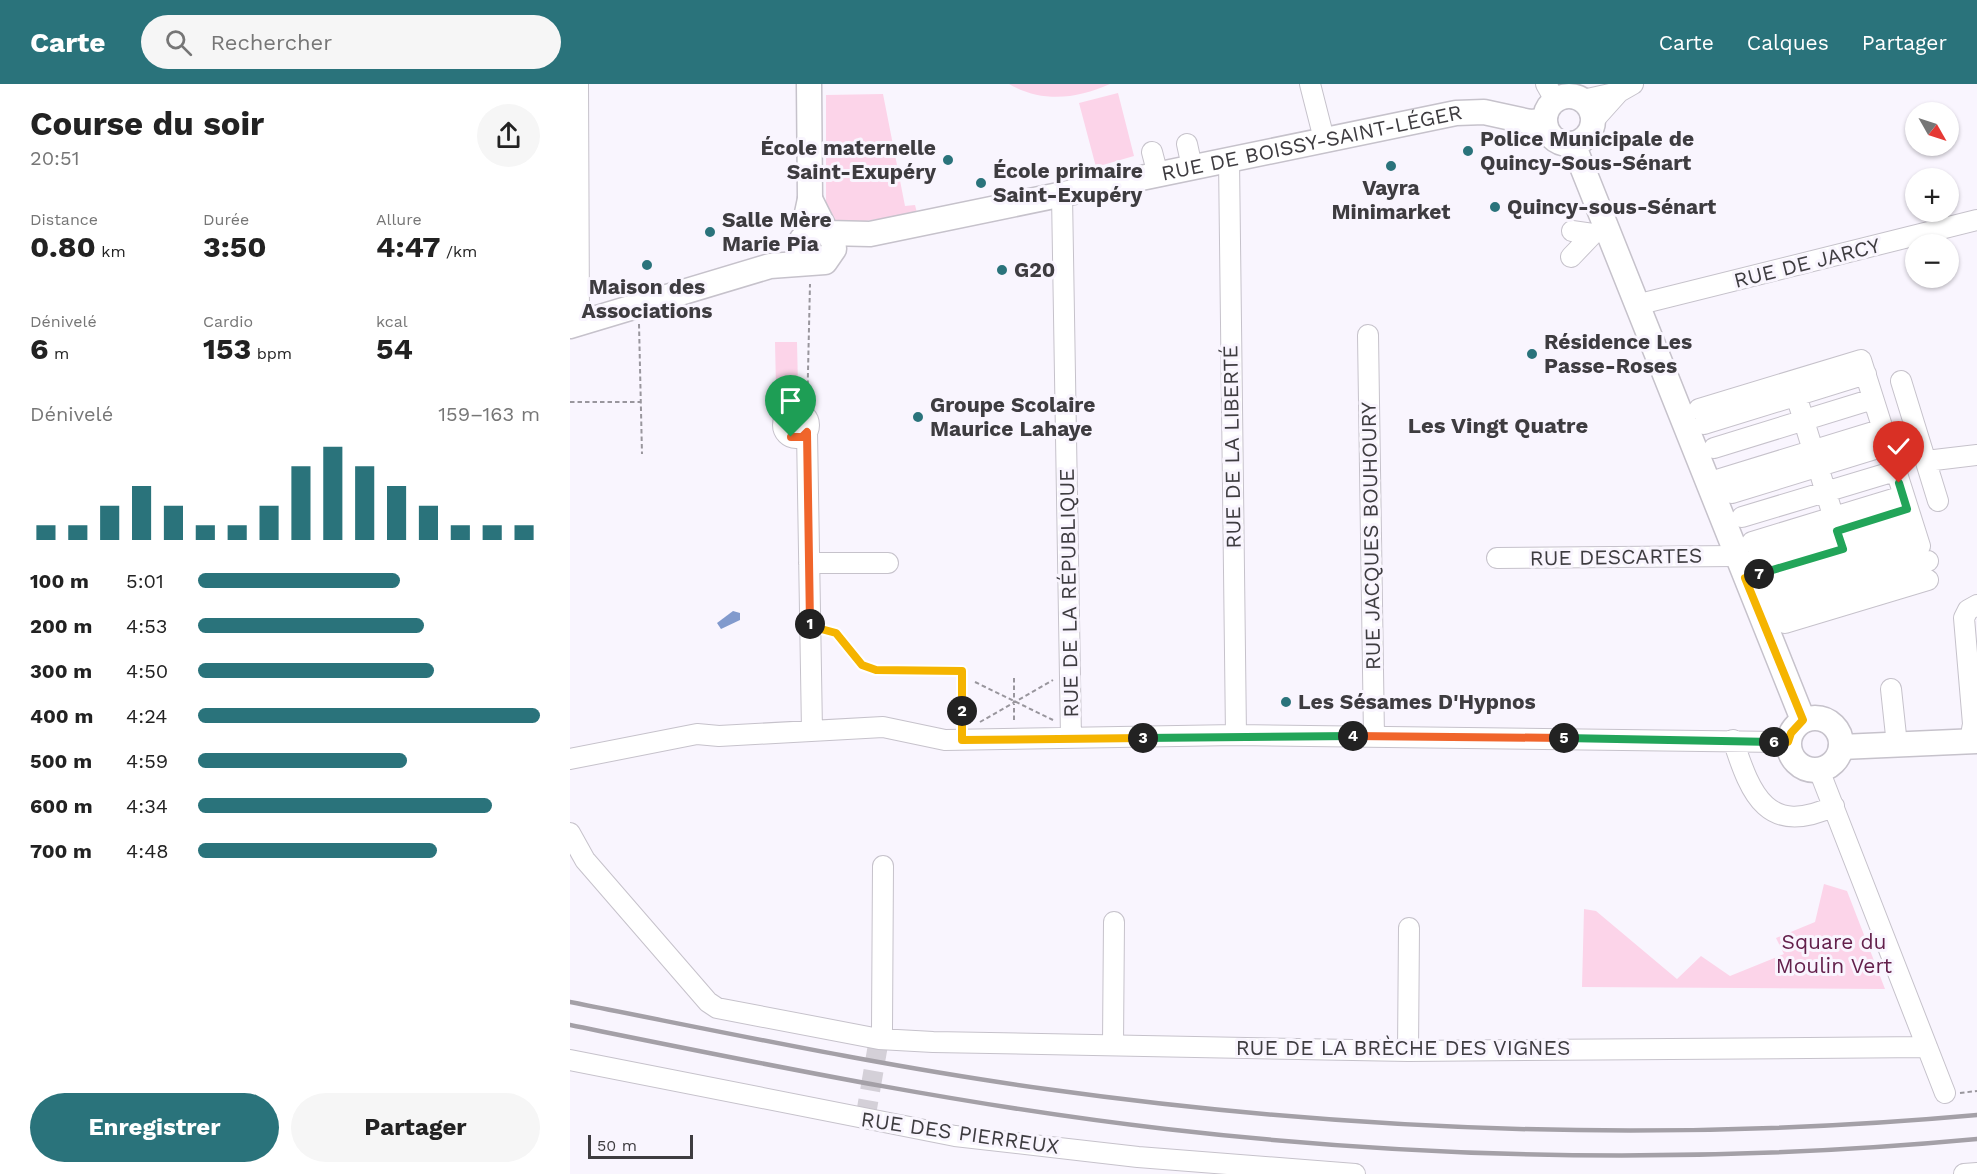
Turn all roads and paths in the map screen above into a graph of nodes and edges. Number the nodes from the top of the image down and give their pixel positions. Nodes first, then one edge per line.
1 (578, 84) edge
2 (809, 84) edge
3 (1310, 84) edge
4 (1626, 88) edge
5 (1548, 102) edge
6 (1588, 111) junction
7 (1324, 139) junction
8 (1573, 144) junction
9 (1229, 159) junction
10 (574, 184) edge
11 (1062, 195) junction
12 (810, 199) junction
13 (1977, 220) edge
14 (1572, 231) dead end
15 (1599, 232) junction
16 (830, 244) junction
17 (805, 257) junction
18 (1571, 257) dead end
19 (1636, 305) junction
20 (639, 321) dead end
21 (575, 324) edge
22 (1368, 335) dead end
23 (1901, 381) dead end
24 (570, 402) edge
25 (640, 402) junction
26 (807, 425) joint
27 (1711, 435) junction
28 (1889, 449) junction
29 (642, 454) dead end
30 (1977, 455) edge
31 (1926, 461) junction
32 (1707, 483) junction
33 (1824, 486) junction
34 (1938, 501) dead end
35 (1743, 528) junction
36 (1497, 558) dead end
37 (809, 563) junction
38 (888, 563) dead end
39 (1928, 571) dead end
40 (1745, 578) junction
41 (1977, 605) edge
42 (1779, 607) dead end
43 (810, 626) junction
44 (1070, 674) junction
45 (1014, 678) dead end
46 (975, 682) dead end
47 (1891, 688) dead end
48 (1015, 702) junction
49 (1803, 720) junction
50 (812, 731) junction
51 (1071, 731) junction
52 (1236, 735) junction
53 (1374, 737) junction
54 (1013, 739) junction
55 (968, 740) junction
56 (1733, 740) junction
57 (1973, 741) edge
58 (1788, 742) junction
59 (1897, 746) junction
60 (1841, 747) junction
61 (570, 759) edge
62 (1819, 770) junction
63 (1834, 806) junction
64 (570, 833) edge
65 (883, 866) dead end
66 (1114, 922) dead end
67 (1409, 928) dead end
68 (879, 1039) junction
69 (1113, 1044) junction
70 (1927, 1047) junction
71 (1408, 1051) junction
72 (570, 1060) edge
73 (1977, 1091) edge
74 (1972, 1092) dead end
75 (1945, 1093) dead end
76 (1977, 1173) edge
77 (1355, 1174) edge
78 (1964, 1174) edge

1 - 10 street
2 - 12 main road
3 - 7 street
4 - 6 street
5 - 6 main road
5 - 7 main road, RUE DE BOISSY-SAINT-LÉGER
5 - 8 main road
6 - 8 main road
7 - 9 main road, RUE DE BOISSY-SAINT-LÉGER
8 - 15 main road
9 - 11 main road, RUE DE BOISSY-SAINT-LÉGER
9 - 52 street, RUE DE LA LIBERTÉ
10 - 21 street
11 - 16 main road, RUE DE BOISSY-SAINT-LÉGER
11 - 44 street, RUE DE LA RÉPUBLIQUE
12 - 16 main road
12 - 17 main road
13 - 19 street, RUE DE JARCY
14 - 15 street
15 - 18 street
15 - 19 main road
16 - 17 main road, RUE DE BOISSY-SAINT-LÉGER
17 - 21 main road, RUE DE BOISSY-SAINT-LÉGER
17 - 26 path
19 - 32 main road
20 - 25 path
22 - 53 street, RUE JACQUES BOUHOURY
23 - 31 street
24 - 25 path
25 - 29 path
26 - 37 street
27 - 33 street
27 - 33 street
27 - 33 street
28 - 33 street
28 - 33 street
28 - 33 street
28 - 33 street
28 - 33 street
28 - 33 street
28 - 33 street
30 - 31 street
31 - 34 street
32 - 33 street
32 - 35 main road
33 - 35 street
33 - 35 street
33 - 35 street
33 - 39 street
33 - 40 street
33 - 42 street
35 - 36 street, RUE DESCARTES
35 - 40 main road
37 - 38 street
37 - 43 street
40 - 49 main road
41 - 57 street
43 - 50 street
43 - 55 path
44 - 48 path
44 - 51 street, RUE DE LA RÉPUBLIQUE
45 - 48 path
46 - 48 path
47 - 59 street
48 - 51 path
48 - 54 path
48 - 55 path
49 - 58 main road
49 - 60 main road
50 - 55 street
50 - 61 street
51 - 52 street
51 - 54 street
52 - 53 street
53 - 56 street
54 - 55 street
56 - 58 street
56 - 63 street
57 - 59 main road
58 - 62 main road
59 - 60 main road
60 - 62 main road
62 - 63 street
63 - 70 street
64 - 68 street, RUE DE LA BRÈCHE DES VIGNES
65 - 68 street
66 - 69 street
67 - 71 street
68 - 69 street, RUE DE LA BRÈCHE DES VIGNES
69 - 71 street, RUE DE LA BRÈCHE DES VIGNES
70 - 71 street, RUE DE LA BRÈCHE DES VIGNES
70 - 75 street
72 - 77 street, RUE DES PIERREUX
73 - 74 path
76 - 78 street

